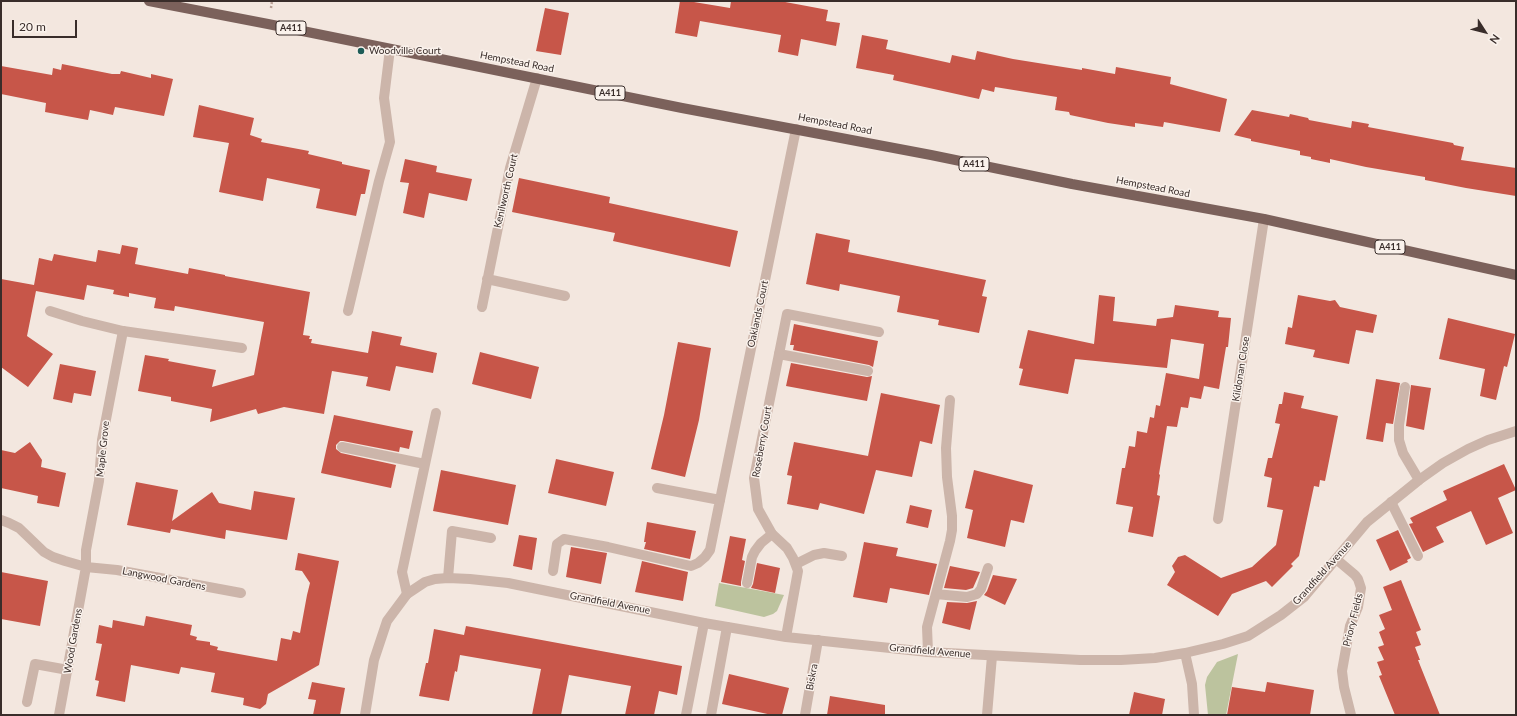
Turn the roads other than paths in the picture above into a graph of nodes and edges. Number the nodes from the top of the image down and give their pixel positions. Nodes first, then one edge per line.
1 (149, 1) edge
2 (390, 50) junction
3 (537, 78) junction
4 (796, 129) junction
5 (1264, 219) junction
6 (1516, 274) edge
7 (487, 279) junction
8 (565, 296) dead end
9 (482, 307) dead end
10 (50, 311) dead end
11 (348, 311) dead end
12 (123, 331) junction
13 (878, 332) dead end
14 (242, 348) dead end
15 (779, 354) junction
16 (868, 372) dead end
17 (1405, 387) dead end
18 (950, 400) dead end
19 (436, 413) dead end
20 (1516, 431) edge
21 (342, 447) dead end
22 (425, 464) junction
23 (1418, 480) junction
24 (657, 488) dead end
25 (720, 500) junction
26 (1391, 502) junction
27 (1218, 518) dead end
28 (1, 520) edge
29 (772, 534) junction
30 (491, 538) dead end
31 (842, 556) dead end
32 (1418, 556) dead end
33 (1336, 559) junction
34 (796, 564) junction
35 (86, 567) junction
36 (988, 568) dead end
37 (553, 571) dead end
38 (448, 578) junction
39 (747, 583) dead end
40 (241, 593) dead end
41 (407, 594) junction
42 (936, 594) junction
43 (704, 623) junction
44 (727, 627) junction
45 (786, 637) junction
46 (818, 640) junction
47 (928, 652) junction
48 (1185, 654) junction
49 (992, 656) junction
50 (68, 670) junction
51 (27, 702) dead end
52 (59, 715) edge
53 (365, 715) edge
54 (686, 715) edge
55 (710, 715) edge
56 (805, 715) edge
57 (987, 715) edge
58 (1194, 715) edge
59 (1351, 715) edge

1 - 2 main road, Hempstead Road / A411
2 - 3 main road, Hempstead Road / A411
2 - 11 street
3 - 4 main road, Hempstead Road / A411
3 - 7 street, Kenilworth Court
4 - 5 main road, Hempstead Road / A411
4 - 25 street, Oaklands Court
5 - 6 main road, Hempstead Road / A411
5 - 27 street, Kildonan Close
7 - 8 street
7 - 9 street, Kenilworth Court
10 - 12 street
12 - 14 street
12 - 35 street, Maple Grove
13 - 15 street, Roseberry Court
15 - 16 street
15 - 29 street, Roseberry Court
17 - 23 street
18 - 42 street
19 - 22 street
20 - 23 street, Grandfield Avenue
21 - 22 street
22 - 41 street
23 - 26 street, Grandfield Avenue
24 - 25 street
25 - 37 street, Oaklands Court
26 - 32 street
26 - 33 street, Grandfield Avenue
28 - 35 street, Langwood Gardens
29 - 34 street, Roseberry Court
29 - 39 street
30 - 38 street
31 - 34 street
33 - 48 street, Grandfield Avenue
33 - 59 street, Priory Fields
34 - 45 street, Roseberry Court
35 - 40 street, Langwood Gardens
35 - 50 street, Wood Gardens
36 - 42 street
38 - 41 street, Grandfield Avenue
38 - 43 street, Grandfield Avenue
41 - 53 street, Grandfield Avenue
42 - 47 street
43 - 44 street, Grandfield Avenue
43 - 54 street
44 - 45 street, Grandfield Avenue
44 - 55 street
45 - 46 street, Grandfield Avenue
46 - 47 street, Grandfield Avenue
46 - 56 street, Biskra
47 - 49 street, Grandfield Avenue
48 - 49 street, Grandfield Avenue
48 - 58 street
49 - 57 street
50 - 51 street
50 - 52 street, Wood Gardens

